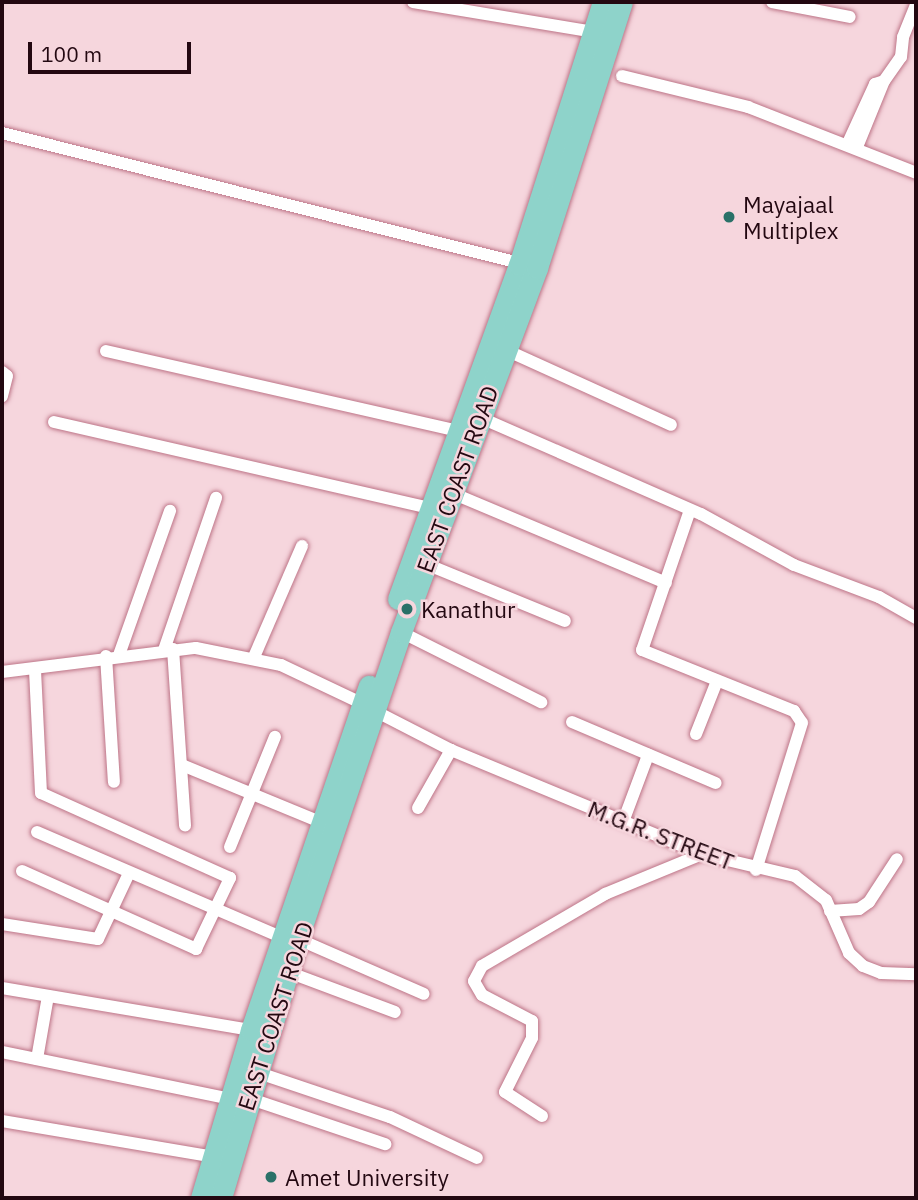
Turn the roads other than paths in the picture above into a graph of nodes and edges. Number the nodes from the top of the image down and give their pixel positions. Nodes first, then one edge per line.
1 (413, 2) edge
2 (603, 2) edge
3 (622, 2) edge
4 (772, 2) edge
5 (916, 5) edge
6 (850, 17) dead end
7 (594, 32) junction
8 (622, 76) dead end
9 (2, 133) edge
10 (853, 145) junction
11 (916, 173) edge
12 (528, 265) junction
13 (506, 350) junction
14 (106, 351) dead end
15 (2, 372) edge
16 (2, 396) edge
17 (479, 417) junction
18 (54, 422) dead end
19 (671, 425) dead end
20 (459, 432) junction
21 (453, 493) junction
22 (216, 498) dead end
23 (430, 508) junction
24 (690, 510) junction
25 (170, 511) dead end
26 (302, 546) dead end
27 (426, 564) junction
28 (666, 583) junction
29 (916, 618) edge
30 (565, 621) dead end
31 (401, 632) junction
32 (169, 649) junction
33 (120, 655) junction
34 (106, 656) junction
35 (254, 657) junction
36 (35, 670) junction
37 (2, 672) edge
38 (717, 681) junction
39 (541, 702) dead end
40 (369, 707) junction
41 (572, 722) dead end
42 (696, 734) dead end
43 (275, 737) dead end
44 (451, 750) junction
45 (648, 755) junction
46 (182, 765) junction
47 (114, 782) dead end
48 (716, 783) dead end
49 (251, 794) junction
50 (418, 808) dead end
51 (623, 821) junction
52 (323, 823) junction
53 (185, 826) dead end
54 (37, 832) dead end
55 (230, 846) dead end
56 (702, 854) junction
57 (897, 859) dead end
58 (756, 870) junction
59 (22, 871) dead end
60 (129, 873) junction
61 (215, 911) junction
62 (830, 911) junction
63 (112, 913) junction
64 (2, 925) edge
65 (291, 939) junction
66 (288, 972) junction
67 (916, 974) edge
68 (2, 988) edge
69 (424, 994) dead end
70 (48, 996) junction
71 (395, 1013) dead end
72 (251, 1030) junction
73 (2, 1052) edge
74 (37, 1059) junction
75 (256, 1072) junction
76 (239, 1098) junction
77 (542, 1116) dead end
78 (2, 1121) edge
79 (385, 1144) dead end
80 (214, 1157) junction
81 (477, 1158) dead end
82 (201, 1198) edge
83 (220, 1198) edge

1 - 7 street
2 - 7 main road, EAST COAST ROAD
3 - 12 main road, EAST COAST ROAD
4 - 6 street
5 - 10 street
7 - 12 main road, EAST COAST ROAD
8 - 10 street
9 - 12 street
10 - 11 street
12 - 13 main road, EAST COAST ROAD
12 - 20 main road, EAST COAST ROAD
13 - 17 main road, EAST COAST ROAD
13 - 19 street
14 - 20 street
15 - 16 street
17 - 21 main road, EAST COAST ROAD
17 - 24 street
18 - 23 street
20 - 23 main road, EAST COAST ROAD
21 - 27 main road, EAST COAST ROAD
21 - 28 street
22 - 32 street
23 - 40 main road, EAST COAST ROAD
24 - 28 street
24 - 29 street
25 - 33 street
26 - 35 street
27 - 30 street
27 - 31 main road, EAST COAST ROAD
28 - 38 street
31 - 39 street
31 - 40 main road, EAST COAST ROAD
32 - 33 street, M.G.R. STREET
32 - 35 street, M.G.R. STREET
32 - 46 street
33 - 34 street, M.G.R. STREET
34 - 36 street, M.G.R. STREET
34 - 47 street
35 - 40 street, M.G.R. STREET
36 - 37 street, M.G.R. STREET
36 - 61 street
38 - 42 street
38 - 58 street
40 - 44 street, M.G.R. STREET
40 - 52 main road, EAST COAST ROAD
40 - 65 main road, EAST COAST ROAD
41 - 45 street
43 - 49 street
44 - 50 street
44 - 51 street, M.G.R. STREET
45 - 48 street
45 - 51 street
46 - 49 street
46 - 53 street
49 - 52 street
49 - 55 street
51 - 56 street, M.G.R. STREET
52 - 65 main road, EAST COAST ROAD
54 - 60 street
56 - 58 street, M.G.R. STREET
56 - 77 street
57 - 62 street
58 - 62 street, M.G.R. STREET
59 - 63 street
60 - 61 street
60 - 63 street
61 - 63 street
61 - 65 street
62 - 67 street, M.G.R. STREET
63 - 64 street
65 - 66 main road, EAST COAST ROAD
65 - 69 street
65 - 72 main road, EAST COAST ROAD
66 - 71 street
66 - 75 main road, EAST COAST ROAD
68 - 70 street
70 - 72 street
70 - 74 street
72 - 76 main road, EAST COAST ROAD
73 - 74 street
74 - 76 street
75 - 76 main road, EAST COAST ROAD
75 - 81 street
76 - 79 street
76 - 80 main road, EAST COAST ROAD
76 - 83 main road, EAST COAST ROAD
78 - 80 street
80 - 82 main road, EAST COAST ROAD

